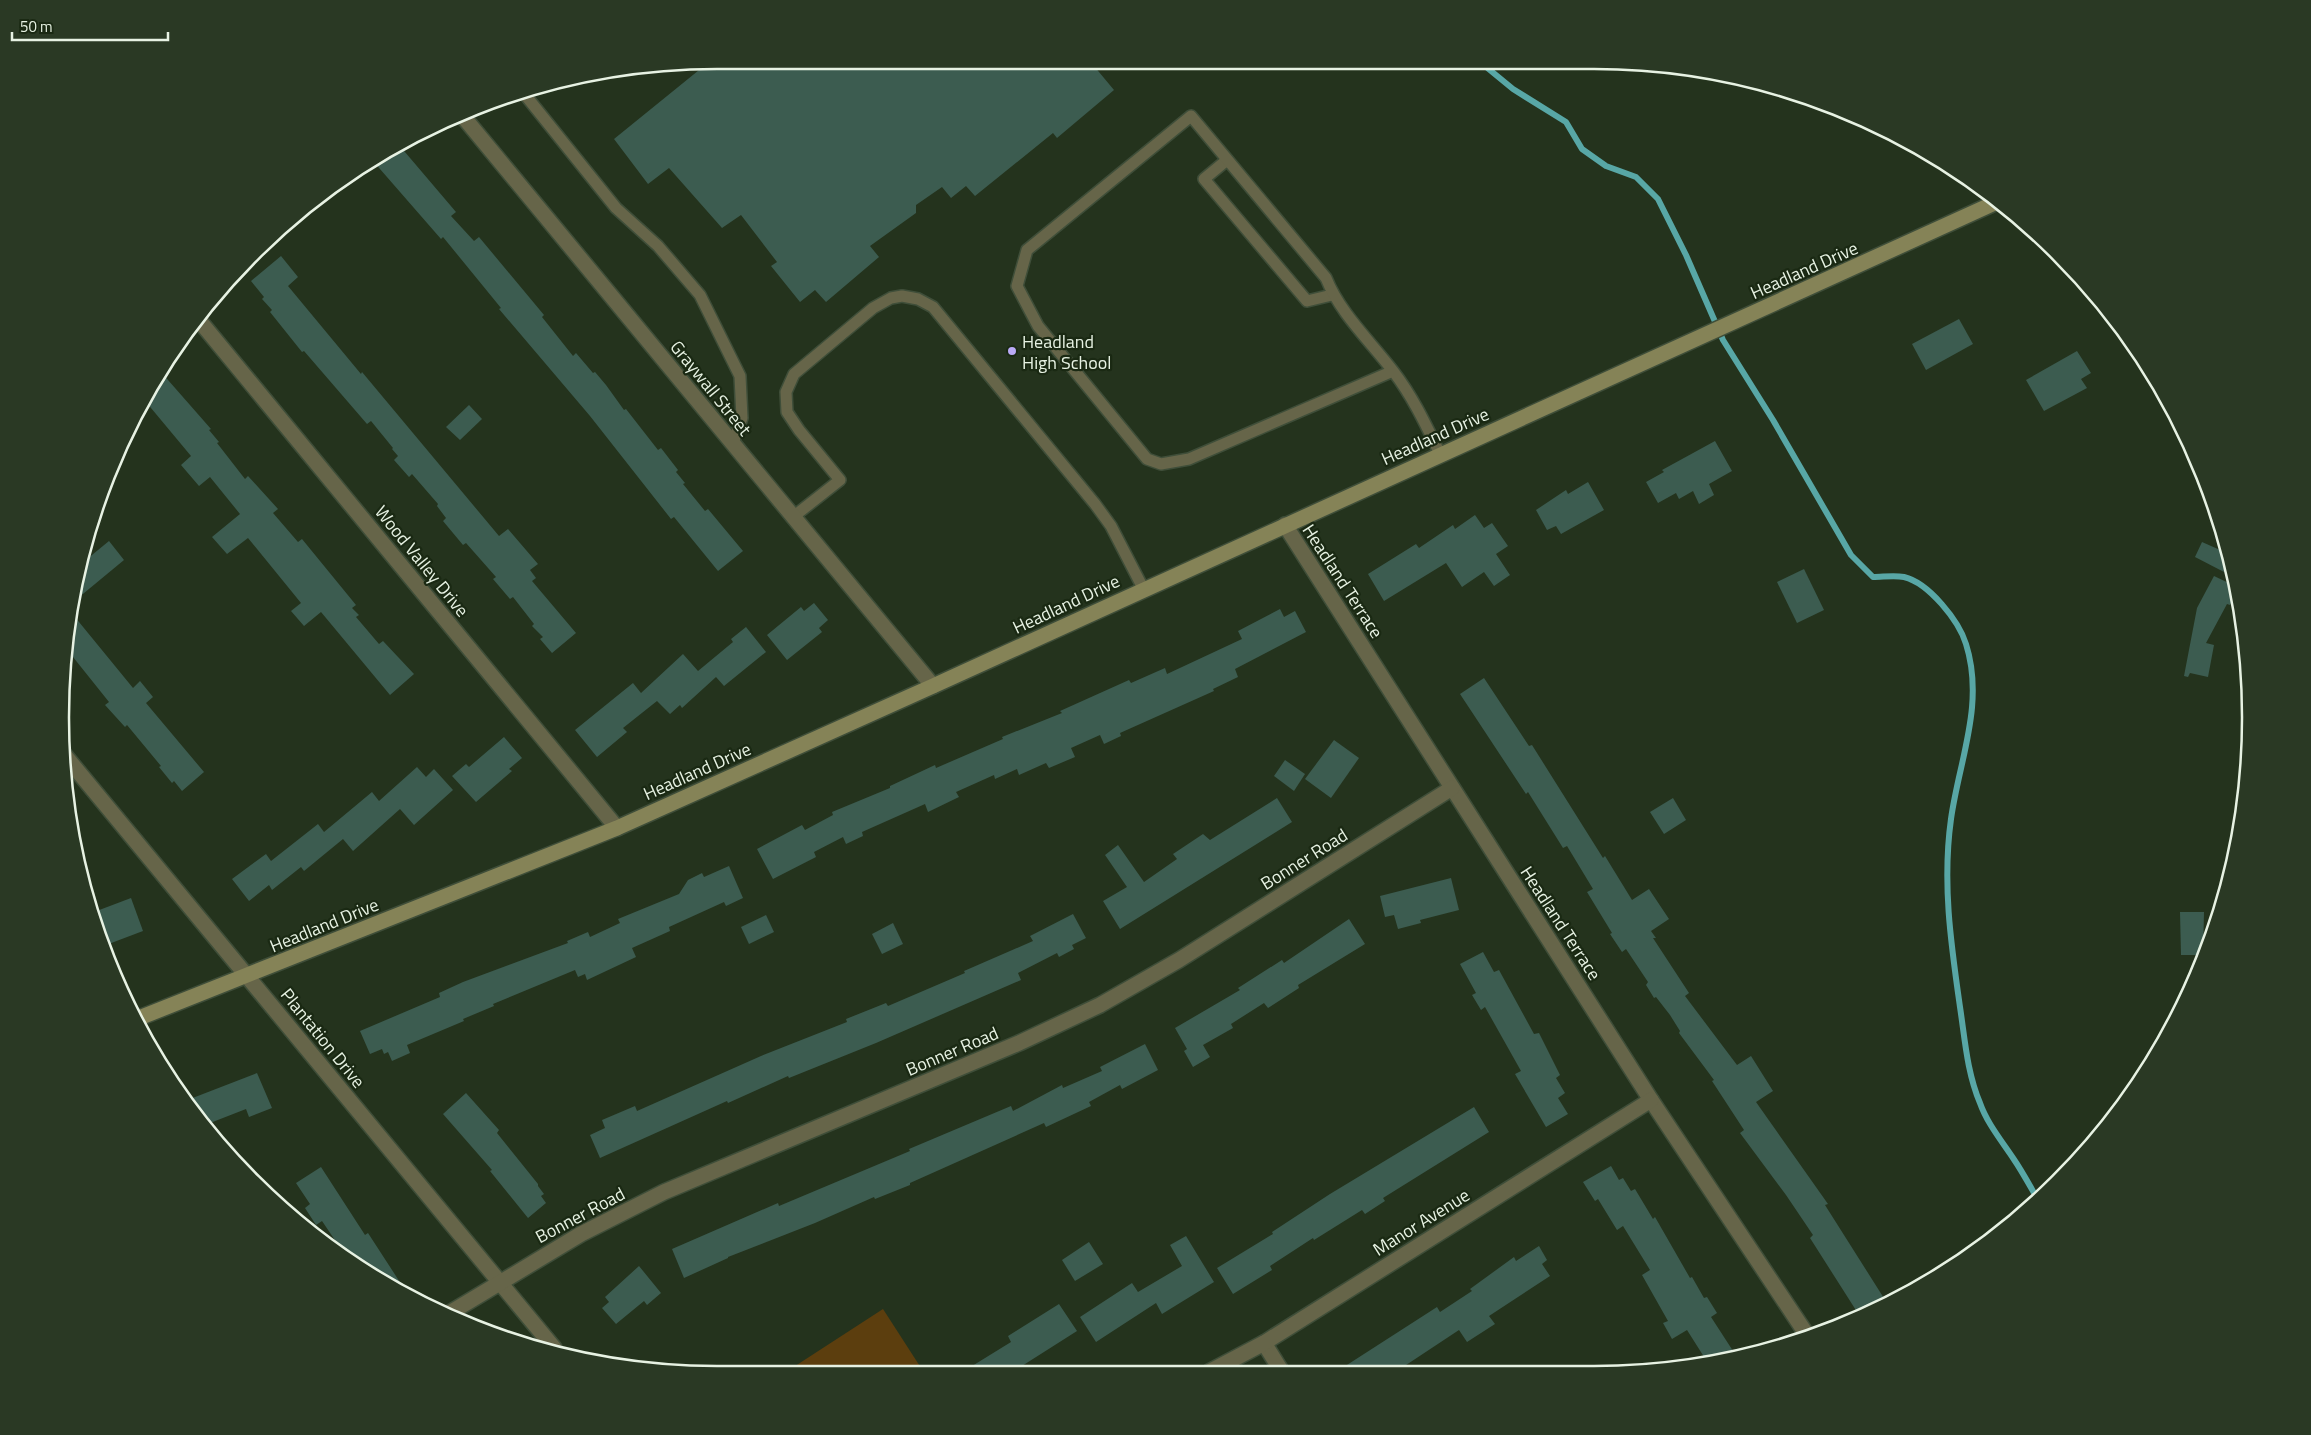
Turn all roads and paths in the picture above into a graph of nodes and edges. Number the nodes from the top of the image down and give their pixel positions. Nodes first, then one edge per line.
1 (527, 98) edge
2 (466, 120) edge
3 (1227, 160) junction
4 (1990, 205) edge
5 (1332, 295) junction
6 (202, 324) edge
7 (1393, 371) junction
8 (732, 443) junction
9 (1440, 454) junction
10 (793, 518) junction
11 (1285, 525) junction
12 (1144, 590) junction
13 (933, 686) junction
14 (70, 762) edge
15 (1452, 788) junction
16 (617, 828) junction
17 (247, 976) junction
18 (143, 1017) edge
19 (1651, 1100) junction
20 (499, 1282) junction
21 (454, 1310) edge
22 (1804, 1331) edge
23 (1264, 1343) junction
24 (551, 1344) edge
25 (1220, 1366) edge
26 (1278, 1366) edge

1 - 8 lane
2 - 8 street, Graywall Street
3 - 5 lane
3 - 5 lane
3 - 7 lane
4 - 9 main road, Headland Drive
5 - 7 lane
6 - 16 street, Wood Valley Drive
7 - 9 lane
8 - 10 street, Graywall Street
9 - 11 main road, Headland Drive
10 - 12 lane
10 - 13 street, Graywall Street
11 - 12 main road, Headland Drive
11 - 15 street, Headland Terrace
12 - 13 main road, Headland Drive
13 - 16 main road, Headland Drive
14 - 17 street, Plantation Drive
15 - 19 street, Headland Terrace
15 - 20 street, Bonner Road
16 - 17 main road, Headland Drive
17 - 18 main road, Headland Drive
17 - 20 street, Plantation Drive
19 - 22 street, Headland Terrace
19 - 23 street, Manor Avenue
20 - 21 street, Bonner Road
20 - 24 street, Plantation Drive
23 - 25 street, Manor Avenue
23 - 26 street

